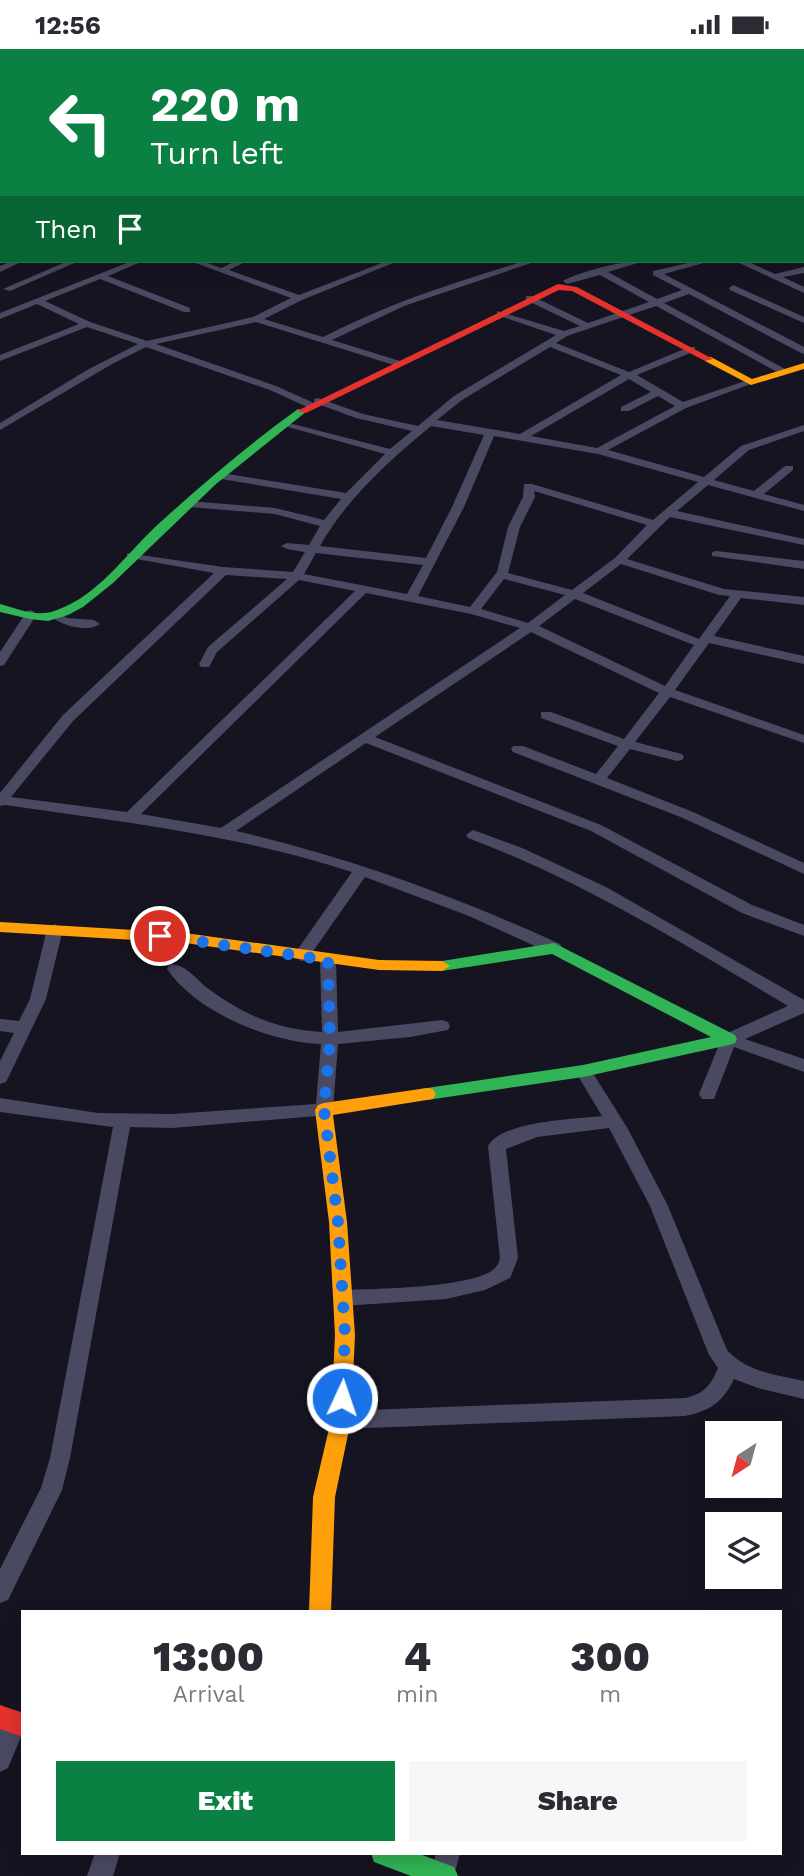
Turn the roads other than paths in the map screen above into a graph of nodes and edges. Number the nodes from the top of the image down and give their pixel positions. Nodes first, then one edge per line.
1 (70, 263) edge
2 (133, 263) edge
3 (200, 263) edge
4 (239, 263) edge
5 (364, 263) edge
6 (388, 263) edge
7 (526, 263) edge
8 (629, 263) edge
9 (639, 263) edge
10 (698, 263) edge
11 (743, 263) edge
12 (377, 267) junction
13 (223, 270) junction
14 (804, 270) edge
15 (599, 271) junction
16 (656, 273) junction
17 (100, 275) junction
18 (774, 277) junction
19 (567, 281) dead end
20 (3, 288) edge
21 (733, 288) dead end
22 (689, 291) junction
23 (804, 291) edge
24 (299, 297) junction
25 (529, 298) junction
26 (37, 301) junction
27 (654, 302) junction
28 (187, 310) dead end
29 (500, 313) junction
30 (620, 313) junction
31 (0, 316) edge
32 (256, 319) junction
33 (804, 320) edge
34 (87, 324) junction
35 (586, 325) junction
36 (564, 334) junction
37 (324, 340) junction
38 (549, 343) junction
39 (146, 344) junction
40 (692, 349) junction
41 (804, 351) edge
42 (0, 359) edge
43 (397, 363) junction
44 (804, 366) edge
45 (784, 372) junction
46 (629, 375) junction
47 (751, 382) junction
48 (658, 392) junction
49 (314, 403) junction
50 (682, 406) junction
51 (625, 409) dead end
52 (285, 423) junction
53 (424, 426) junction
54 (0, 427) edge
55 (804, 428) edge
56 (490, 433) junction
57 (521, 438) junction
58 (599, 451) junction
59 (392, 453) junction
60 (789, 468) dead end
61 (221, 476) junction
62 (707, 479) junction
63 (757, 494) junction
64 (349, 497) junction
65 (188, 504) junction
66 (804, 507) edge
67 (668, 513) junction
68 (327, 524) junction
69 (655, 524) junction
70 (804, 542) edge
71 (287, 546) dead end
72 (314, 548) junction
73 (716, 554) dead end
74 (131, 555) junction
75 (619, 560) junction
76 (430, 562) junction
77 (804, 565) edge
78 (223, 571) junction
79 (501, 575) junction
80 (297, 576) junction
81 (364, 589) junction
82 (574, 594) junction
83 (737, 595) junction
84 (412, 597) junction
85 (804, 601) edge
86 (0, 608) edge
87 (473, 611) junction
88 (31, 614) junction
89 (56, 615) junction
90 (94, 624) dead end
91 (530, 627) junction
92 (704, 641) junction
93 (804, 660) edge
94 (0, 662) edge
95 (205, 664) dead end
96 (667, 692) junction
97 (546, 715) dead end
98 (365, 738) junction
99 (804, 739) edge
100 (626, 744) junction
101 (518, 749) dead end
102 (677, 757) dead end
103 (599, 779) junction
104 (1, 801) edge
105 (130, 817) junction
106 (224, 833) junction
107 (473, 835) dead end
108 (804, 869) edge
109 (361, 871) junction
110 (0, 927) edge
111 (55, 929) junction
112 (804, 931) edge
113 (554, 947) junction
114 (301, 956) junction
115 (328, 960) junction
116 (174, 969) dead end
117 (803, 1007) edge
118 (0, 1025) edge
119 (442, 1026) dead end
120 (24, 1028) junction
121 (330, 1039) junction
122 (729, 1039) junction
123 (804, 1066) edge
124 (583, 1071) junction
125 (0, 1078) edge
126 (708, 1094) dead end
127 (0, 1105) edge
128 (324, 1110) junction
129 (123, 1120) junction
130 (614, 1121) junction
131 (343, 1298) junction
132 (727, 1367) junction
133 (804, 1390) edge
134 (341, 1420) junction
135 (0, 1592) edge
136 (320, 1610) edge
137 (13, 1721) edge
138 (0, 1760) edge
139 (107, 1855) edge
140 (391, 1855) edge
141 (445, 1868) edge
142 (100, 1876) edge

1 - 20 street
2 - 17 street
3 - 13 street
4 - 13 street
5 - 12 street
6 - 12 street
7 - 37 street
8 - 15 street
9 - 16 street
10 - 16 street
11 - 18 street
12 - 24 street
13 - 24 street
14 - 18 street
15 - 19 street
15 - 27 street
16 - 22 street
17 - 26 street
17 - 28 street
18 - 23 street
20 - 26 street
21 - 33 street
22 - 27 street
22 - 41 street
24 - 32 street
25 - 29 street
25 - 30 street
25 - 35 street
26 - 31 street
26 - 34 street
27 - 30 street
27 - 45 street
29 - 36 street
29 - 43 street
30 - 35 street
30 - 40 street
32 - 37 street
32 - 39 street
34 - 39 street
34 - 42 street
35 - 36 street
36 - 38 street
37 - 43 street
38 - 46 street
38 - 53 street
39 - 49 street
39 - 54 street
40 - 46 street
40 - 47 street
43 - 49 street
44 - 45 street
45 - 47 street
46 - 48 street
46 - 57 street
47 - 50 street
48 - 50 street
48 - 51 street
49 - 52 street
49 - 53 street
50 - 58 street
52 - 59 street
52 - 61 street
53 - 56 street
53 - 59 street
55 - 62 street
56 - 57 street
56 - 76 street
57 - 58 street
58 - 62 street
59 - 64 street
60 - 63 street
61 - 64 street
61 - 65 street
62 - 63 street
62 - 67 street
63 - 66 street
64 - 68 street
65 - 68 street
65 - 74 street
67 - 69 street
67 - 70 street
68 - 72 street
69 - 75 street
69 - 79 street
71 - 72 street
72 - 76 street
72 - 80 street
73 - 77 street
74 - 78 street
74 - 89 street
75 - 82 street
75 - 83 street
76 - 84 street
78 - 80 street
78 - 104 street
79 - 82 street
79 - 87 street
80 - 81 street
80 - 95 street
81 - 84 street
81 - 105 street
82 - 91 street
82 - 92 street
83 - 85 street
83 - 92 street
84 - 87 street
86 - 88 street
87 - 91 street
88 - 89 street
88 - 94 street
89 - 90 street
91 - 96 street
91 - 98 street
92 - 93 street
92 - 96 street
96 - 99 street
96 - 100 street
97 - 100 street
98 - 106 street
98 - 112 street
100 - 102 street
100 - 103 street
101 - 103 street
103 - 108 street
104 - 105 street
105 - 106 street
106 - 109 street
107 - 117 street
109 - 113 street
109 - 114 street
110 - 111 street
111 - 114 street
111 - 120 street
113 - 115 street
113 - 122 street
114 - 115 street
115 - 121 street
116 - 121 street
117 - 122 street
118 - 120 street
119 - 121 street
120 - 125 street
121 - 128 street
122 - 123 street
122 - 124 street
122 - 126 street
124 - 128 street
124 - 130 street
127 - 129 street
128 - 129 street
128 - 131 street
129 - 135 street
130 - 131 street
130 - 132 street
131 - 134 street
132 - 133 street
132 - 134 street
134 - 136 street
137 - 138 street
139 - 142 street
140 - 141 street

